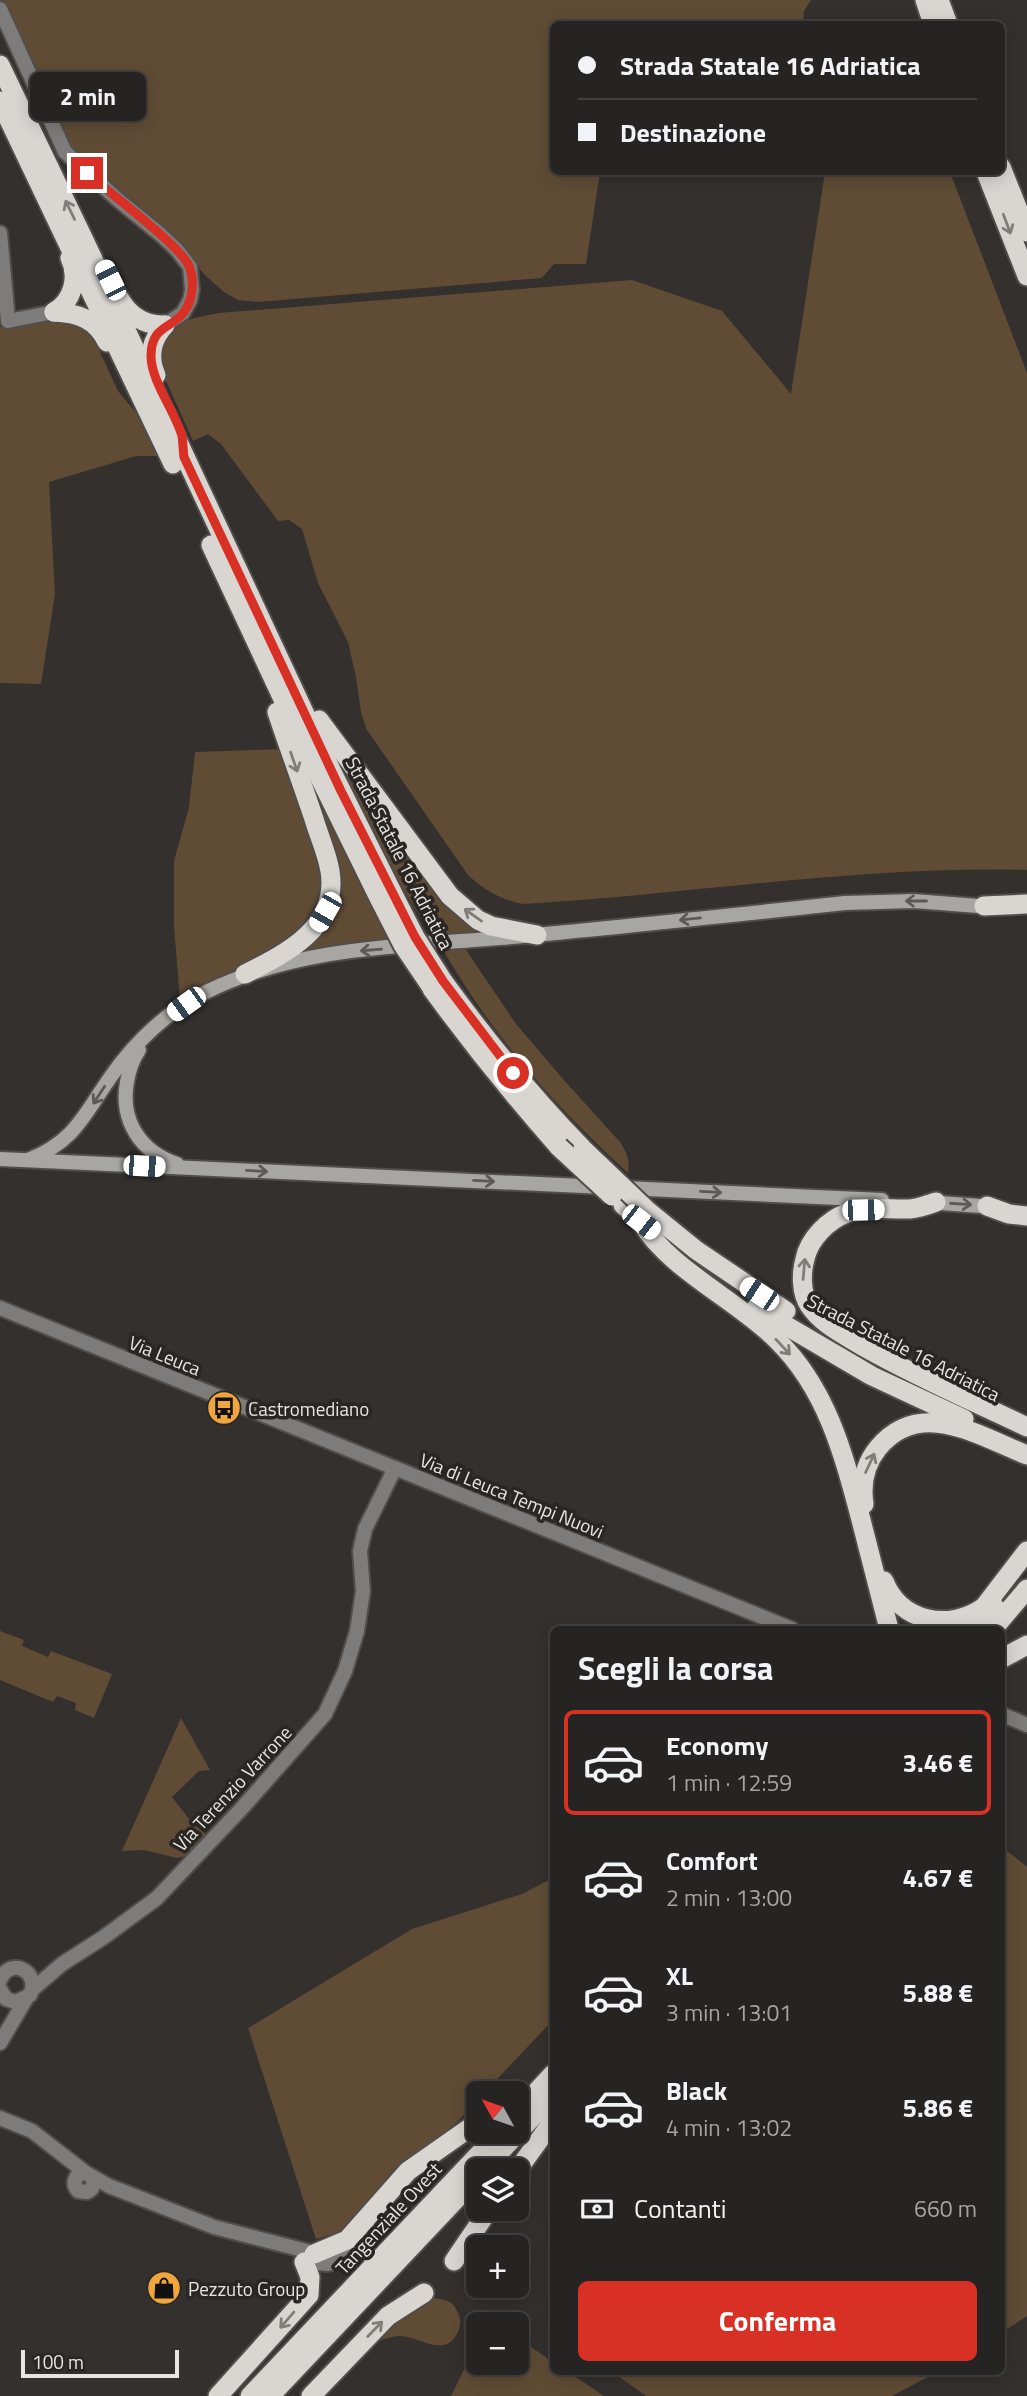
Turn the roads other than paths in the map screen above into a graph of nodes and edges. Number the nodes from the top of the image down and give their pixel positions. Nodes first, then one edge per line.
1 (925, 0) edge
2 (939, 0) edge
3 (0, 9) edge
4 (932, 21) edge
5 (947, 21) edge
6 (0, 65) edge
7 (0, 101) edge
8 (987, 175) edge
9 (1004, 175) edge
10 (40, 183) junction
11 (1027, 232) edge
12 (0, 233) edge
13 (85, 242) junction
14 (1027, 276) edge
15 (54, 312) junction
16 (165, 325) junction
17 (140, 399) junction
18 (184, 457) junction
19 (266, 648) junction
20 (1027, 904) edge
21 (984, 906) junction
22 (1027, 913) edge
23 (537, 935) junction
24 (245, 974) junction
25 (436, 983) junction
26 (159, 1024) junction
27 (0, 1159) edge
28 (28, 1160) junction
29 (189, 1168) junction
30 (936, 1202) junction
31 (987, 1206) junction
32 (1027, 1208) edge
33 (644, 1216) junction
34 (1027, 1216) edge
35 (0, 1308) edge
36 (1027, 1427) edge
37 (1027, 1433) edge
38 (1027, 1447) edge
39 (1027, 1455) edge
40 (395, 1468) junction
41 (1027, 1551) edge
42 (1027, 1563) edge
43 (1027, 1589) edge
44 (785, 1626) edge
45 (888, 1626) edge
46 (977, 1626) edge
47 (996, 1626) edge
48 (1027, 1645) edge
49 (1005, 1657) edge
50 (1005, 1716) edge
51 (1027, 1726) edge
52 (62, 1964) junction
53 (11, 1968) edge
54 (0, 1980) edge
55 (2, 1993) edge
56 (29, 1994) junction
57 (9, 2026) junction
58 (0, 2043) edge
59 (550, 2062) edge
60 (550, 2077) edge
61 (529, 2082) edge
62 (550, 2098) edge
63 (529, 2100) edge
64 (0, 2118) edge
65 (550, 2125) edge
66 (466, 2130) edge
67 (490, 2144) edge
68 (495, 2158) edge
69 (526, 2158) edge
70 (466, 2185) edge
71 (443, 2203) junction
72 (481, 2221) edge
73 (370, 2230) dead end
74 (376, 2257) dead end
75 (309, 2258) junction
76 (454, 2261) dead end
77 (364, 2286) junction
78 (424, 2293) dead end
79 (218, 2396) edge
80 (250, 2396) edge
81 (270, 2396) edge
82 (311, 2396) edge

1 - 4 highway
2 - 5 highway
3 - 16 street
13 -> 6 highway, Strada Statale 16 Adriatica
7 - 10 highway, Strada Statale 16 Adriatica
8 -> 14 highway
9 - 11 highway
10 - 15 highway
10 - 17 highway, Strada Statale 16 Adriatica
12 - 15 street
13 - 16 highway
13 - 18 highway, Strada Statale 16 Adriatica
15 - 17 highway
16 - 18 highway
17 - 19 highway, Strada Statale 16 Adriatica
18 - 19 highway, Strada Statale 16 Adriatica
23 -> 19 highway
19 -> 24 highway
19 - 25 highway, Strada Statale 16 Adriatica, bridge
20 - 21 highway
21 - 22 main road
21 -> 23 main road
23 -> 24 main road
24 - 26 main road
25 - 33 highway, Strada Statale 16 Adriatica, bridge
25 - 33 highway, Strada Statale 16 Adriatica, bridge
26 -> 28 main road
26 - 29 main road
27 - 28 main road
28 - 29 main road
29 -> 30 main road
30 -> 31 main road
36 -> 30 highway
31 - 32 main road
31 - 34 highway
33 - 37 highway, Strada Statale 16 Adriatica
33 - 38 highway, Strada Statale 16 Adriatica
33 -> 45 highway
35 - 40 street, Via Leuca
41 -> 39 highway
40 - 44 street, Via di Leuca Tempi Nuovi
40 - 52 street, Via Terenzio Varrone
42 - 46 highway
43 - 47 highway
48 - 49 highway
50 - 51 street
52 - 53 street, Via Terenzio Varrone
52 - 56 street, Via Terenzio Varrone
53 - 54 street
53 - 56 street
55 - 56 street
55 - 57 street
56 - 57 street, Via Terenzio Varrone
57 - 58 street, Via Terenzio Varrone
59 - 61 highway
60 - 63 highway
62 - 68 highway
64 - 75 street
65 - 69 highway
66 - 75 highway
67 - 71 highway, Tangenziale Ovest
70 - 71 highway, Tangenziale Ovest
71 - 77 highway, Tangenziale Ovest
72 - 76 highway
73 - 75 street
74 - 75 street
75 -> 79 highway
77 - 80 highway, Tangenziale Ovest
77 - 81 highway, Tangenziale Ovest
82 -> 78 highway

